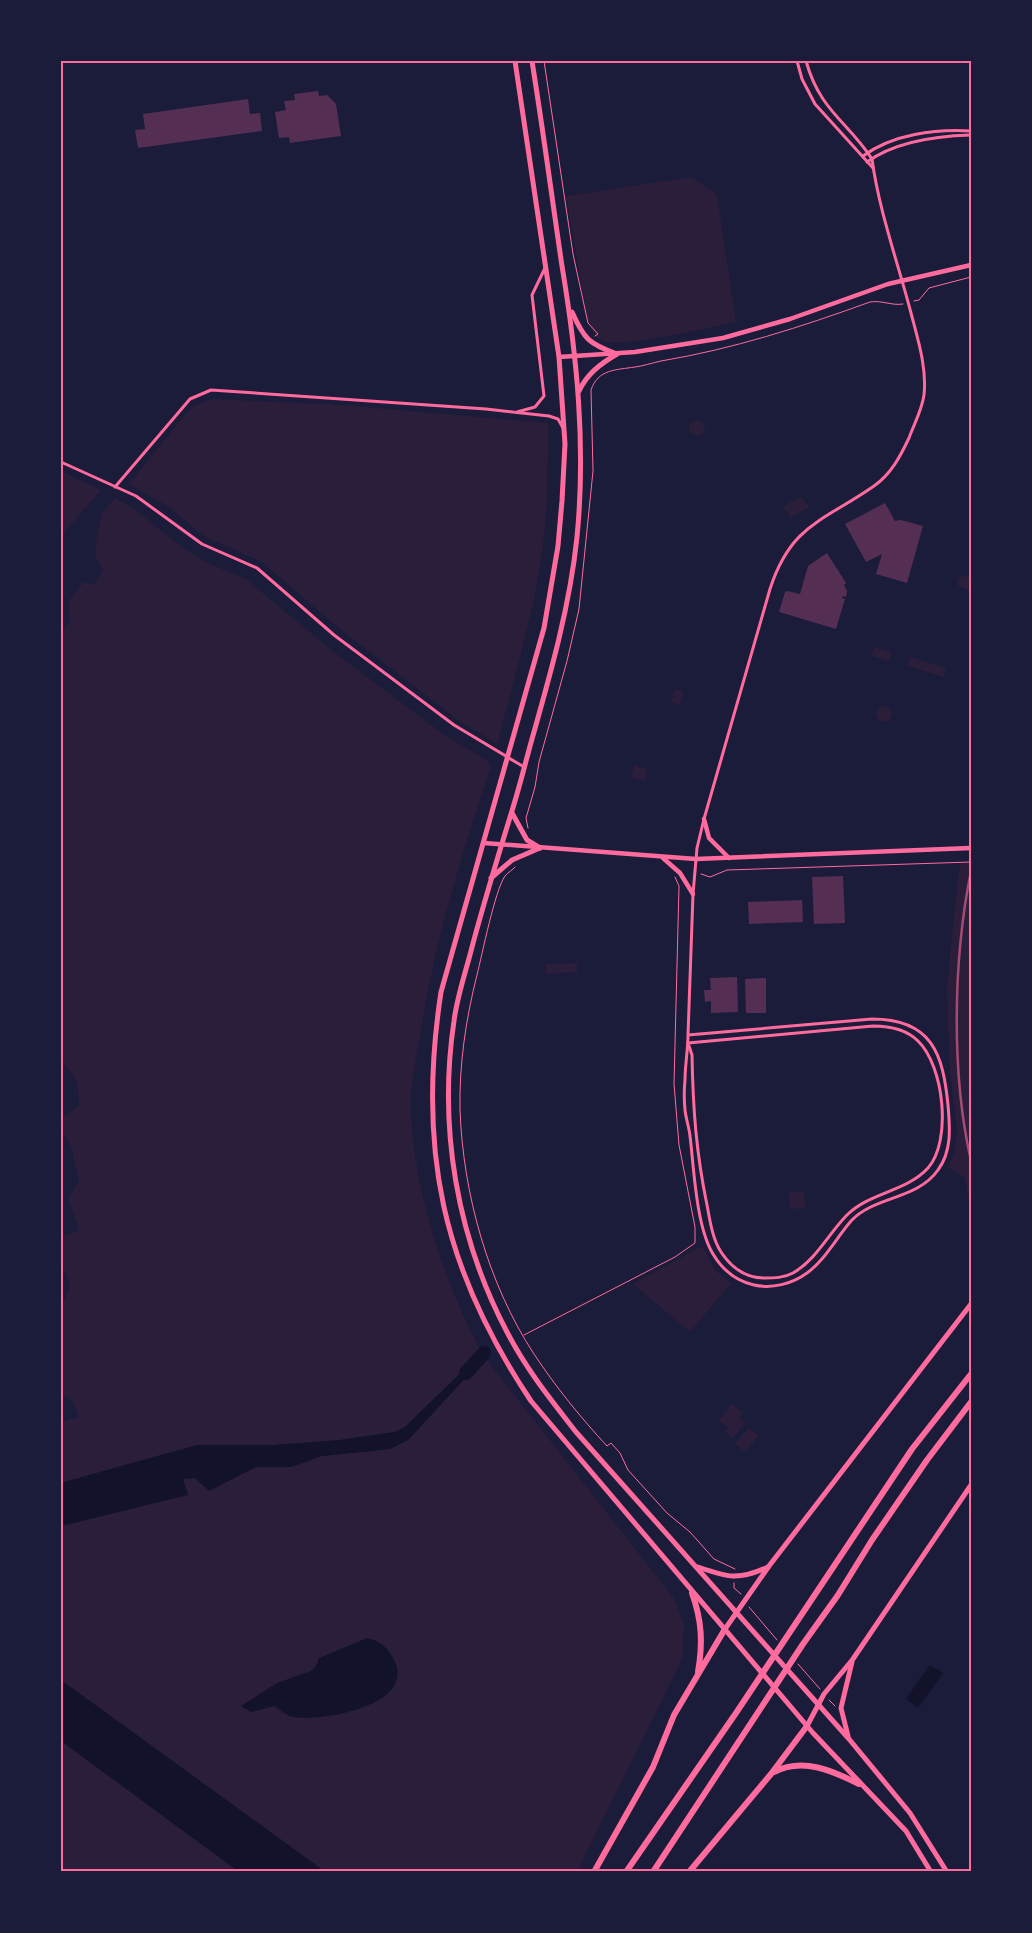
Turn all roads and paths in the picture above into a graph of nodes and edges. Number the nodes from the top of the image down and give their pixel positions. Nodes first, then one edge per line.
1 (515, 61) edge
2 (532, 61) edge
3 (544, 61) edge
4 (797, 61) edge
5 (806, 61) edge
6 (971, 131) edge
7 (971, 135) edge
8 (868, 152) junction
9 (863, 156) junction
10 (872, 159) junction
11 (867, 162) junction
12 (873, 168) junction
13 (971, 265) edge
14 (545, 268) junction
15 (971, 277) edge
16 (902, 281) junction
17 (919, 300) dead end
18 (895, 305) dead end
19 (570, 307) junction
20 (598, 334) dead end
21 (617, 354) junction
22 (576, 356) junction
23 (559, 357) junction
24 (578, 394) junction
25 (514, 413) junction
26 (564, 432) junction
27 (61, 462) edge
28 (115, 486) junction
29 (508, 758) junction
30 (524, 767) junction
31 (512, 813) junction
32 (704, 819) junction
33 (529, 828) dead end
34 (484, 843) junction
35 (501, 845) junction
36 (540, 848) junction
37 (971, 848) edge
38 (663, 858) junction
39 (729, 858) junction
40 (696, 859) junction
41 (971, 862) edge
42 (516, 868) dead end
43 (707, 876) dead end
44 (674, 878) dead end
45 (491, 879) junction
46 (693, 894) junction
47 (688, 1035) junction
48 (688, 1043) junction
49 (971, 1304) edge
50 (524, 1336) junction
51 (971, 1374) edge
52 (971, 1402) edge
53 (971, 1485) edge
54 (769, 1566) junction
55 (697, 1567) junction
56 (734, 1578) junction
57 (692, 1593) junction
58 (745, 1598) junction
59 (750, 1609) dead end
60 (737, 1611) junction
61 (725, 1629) junction
62 (853, 1659) junction
63 (697, 1676) junction
64 (816, 1684) dead end
65 (824, 1694) junction
66 (818, 1704) junction
67 (841, 1708) junction
68 (807, 1726) junction
69 (849, 1740) junction
70 (771, 1774) junction
71 (859, 1784) junction
72 (594, 1872) edge
73 (626, 1872) edge
74 (653, 1872) edge
75 (689, 1872) edge
76 (932, 1872) edge
77 (947, 1872) edge

1 - 14 main road
2 - 19 main road
3 - 20 path
4 - 9 street
5 - 8 street
6 - 8 street
7 - 10 street
8 - 9 street
8 - 10 street
9 - 11 street
10 - 11 street
10 - 12 street
11 - 12 street
12 - 16 street
13 - 16 street
14 - 23 main road
14 - 25 street
15 - 17 path
16 - 21 street
16 - 32 street
18 - 33 path
19 - 21 main road
19 - 22 main road
21 - 22 street
21 - 24 main road
22 - 23 street
22 - 24 main road
23 - 26 main road
24 - 30 main road
25 - 26 street
25 - 28 street
26 - 29 main road
27 - 28 street
28 - 29 street
29 - 30 street
29 - 34 main road
30 - 31 main road
31 - 35 main road
31 - 36 main road
32 - 39 street
32 - 40 street
34 - 35 street
34 - 57 main road
35 - 36 street
35 - 45 main road
36 - 38 street
36 - 45 main road
37 - 39 street
38 - 40 street
38 - 46 street
39 - 40 street
40 - 46 street
41 - 43 path
42 - 50 path
44 - 50 path
45 - 55 main road
46 - 47 street
47 - 48 street
47 - 48 street
48 - 48 street
49 - 54 main road
50 - 56 path
51 - 73 highway
52 - 74 highway
53 - 62 main road
54 - 56 main road
54 - 58 main road
55 - 56 main road
55 - 60 main road
56 - 58 path
57 - 61 main road
57 - 63 highway
58 - 59 path
58 - 60 main road
60 - 61 main road
60 - 66 main road
61 - 63 highway
61 - 68 main road
62 - 65 main road
62 - 67 main road
63 - 72 highway
64 - 65 path
65 - 66 main road
65 - 67 path
66 - 68 main road
66 - 69 main road
67 - 69 main road
68 - 70 highway
68 - 71 main road
69 - 77 main road
70 - 71 highway
70 - 75 highway
71 - 76 main road

